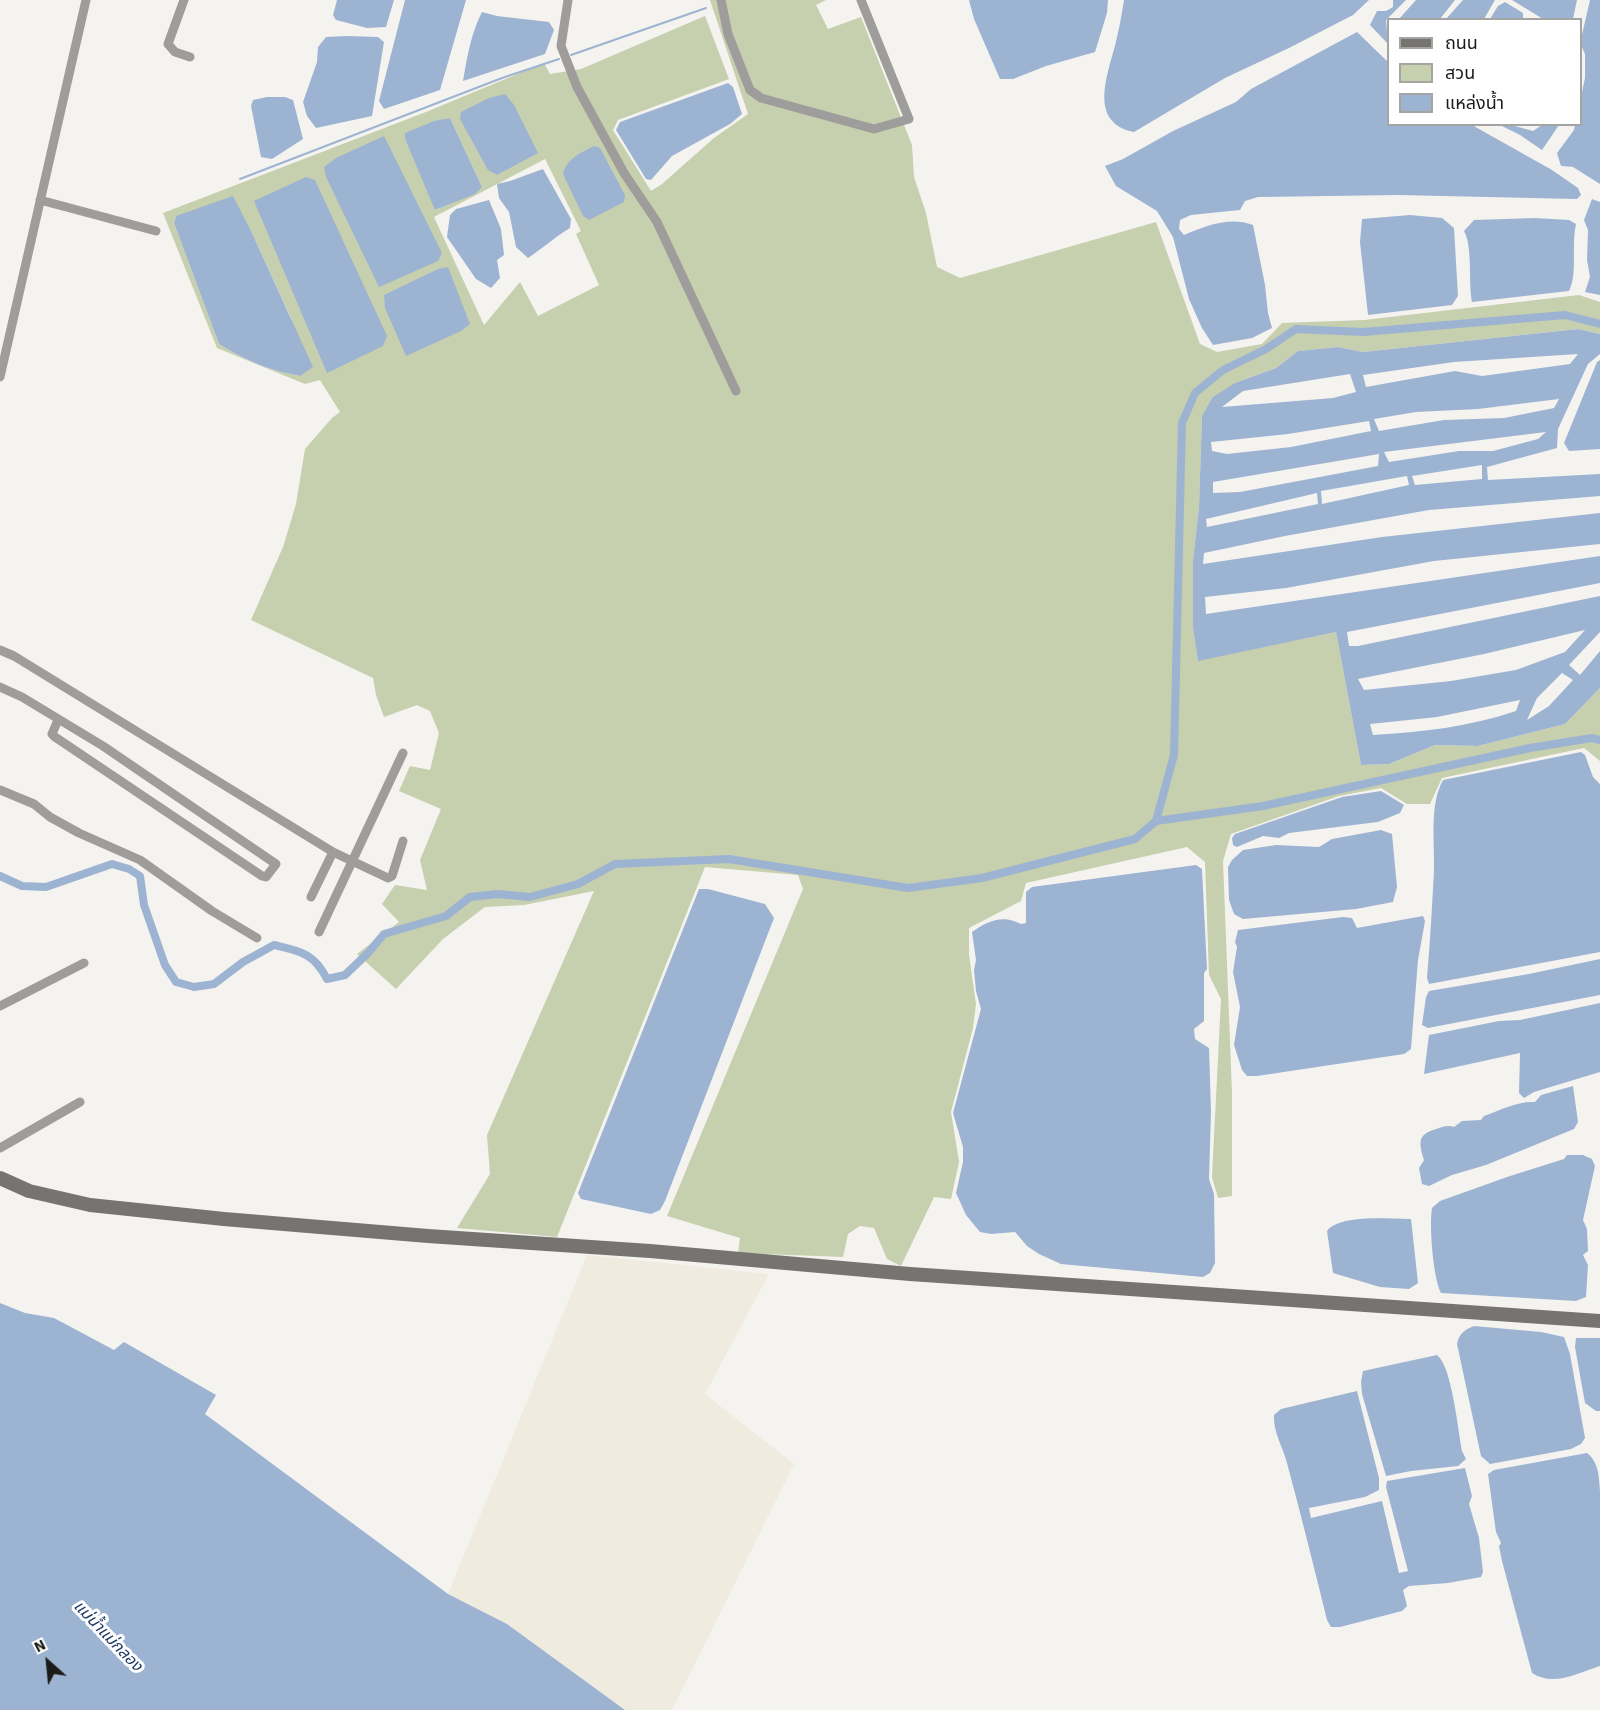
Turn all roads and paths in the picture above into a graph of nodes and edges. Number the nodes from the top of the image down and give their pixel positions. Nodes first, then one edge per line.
1 (86, 0) edge
2 (184, 0) edge
3 (568, 0) edge
4 (721, 0) edge
5 (861, 0) edge
6 (190, 57) dead end
7 (40, 200) junction
8 (156, 231) dead end
9 (5, 332) edge
10 (0, 377) edge
11 (736, 391) dead end
12 (0, 650) edge
13 (0, 687) edge
14 (58, 720) junction
15 (403, 753) dead end
16 (0, 790) edge
17 (403, 841) dead end
18 (333, 852) junction
19 (353, 862) junction
20 (310, 897) dead end
21 (319, 933) dead end
22 (257, 938) dead end
23 (84, 963) dead end
24 (0, 1006) edge
25 (80, 1102) dead end
26 (0, 1148) edge
27 (0, 1178) edge
28 (1600, 1321) edge

1 - 7 street
2 - 6 street
3 - 11 street
4 - 5 street
7 - 8 street
7 - 9 street
9 - 10 street
12 - 18 street
13 - 14 street
14 - 14 street
15 - 19 street
16 - 22 street
17 - 19 street
18 - 19 street
18 - 20 street
19 - 21 street
23 - 24 street
25 - 26 street
27 - 28 street

